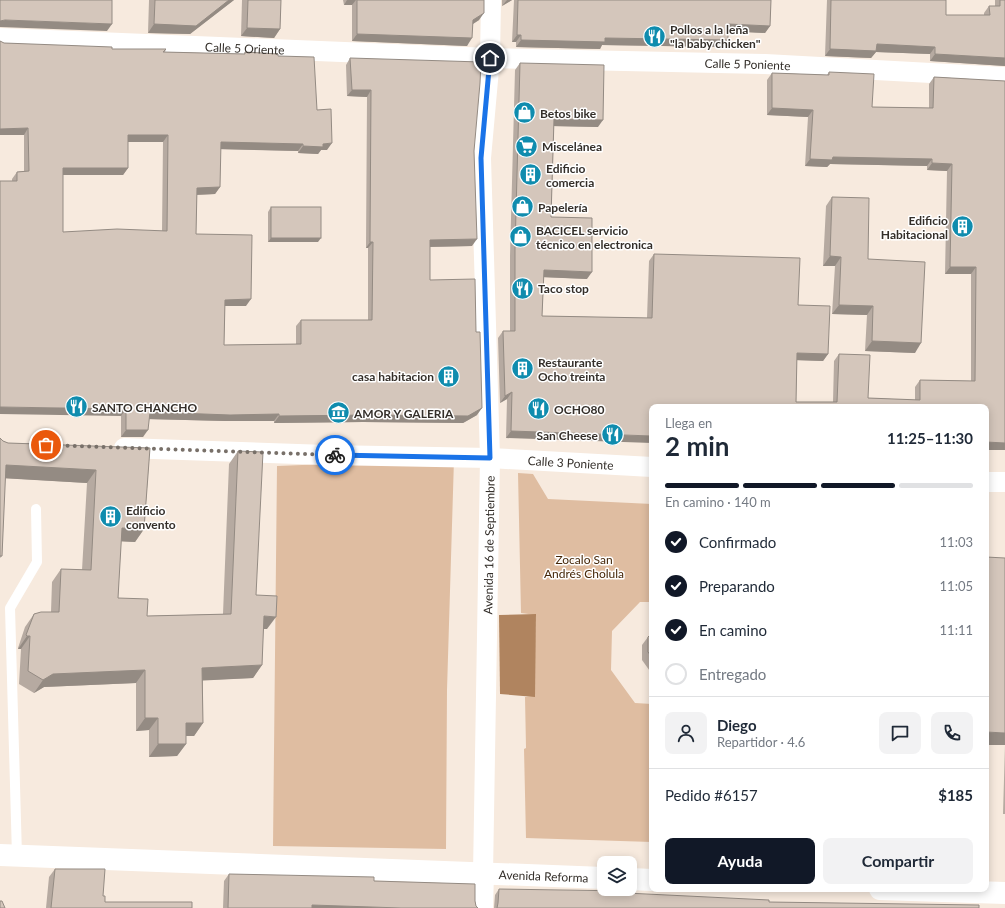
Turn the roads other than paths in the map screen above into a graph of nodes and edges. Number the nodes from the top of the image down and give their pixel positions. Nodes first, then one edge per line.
1 (491, 0) edge
2 (0, 38) edge
3 (490, 58) junction
4 (1005, 77) edge
5 (103, 447) edge
6 (490, 458) junction
7 (649, 467) edge
8 (989, 482) edge
9 (1005, 482) edge
10 (36, 509) dead end
11 (8, 855) edge
12 (483, 874) junction
13 (597, 878) edge
14 (637, 879) edge
15 (649, 880) edge
16 (974, 892) edge
17 (1005, 893) edge
18 (482, 908) edge

1 - 3 street, Avenida 16 de Septiembre
2 - 3 street, Calle 5 Oriente
3 - 4 street, Calle 5 Poniente
3 - 6 street, Avenida 16 de Septiembre
5 - 6 street, Calle 3 Poniente
6 - 7 street, Calle 3 Poniente
6 - 12 street, Avenida 16 de Septiembre
8 - 9 street
10 - 11 lane
11 - 12 main road, Avenida Reforma
12 - 13 main road, Avenida Reforma
12 - 18 main road
14 - 15 main road
16 - 17 main road

